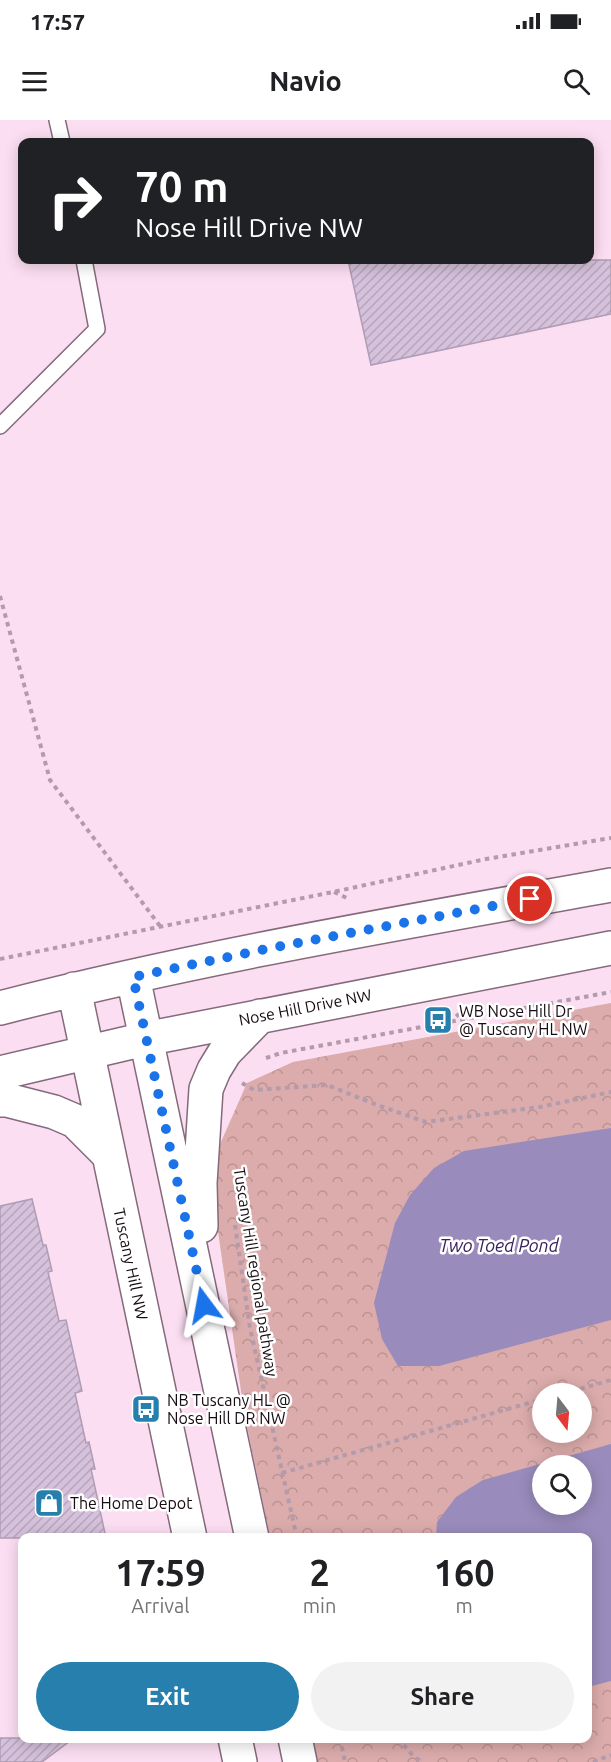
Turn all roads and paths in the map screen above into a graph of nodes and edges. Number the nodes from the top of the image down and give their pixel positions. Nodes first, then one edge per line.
1 (57, 120) edge
2 (61, 138) edge
3 (85, 264) edge
4 (0, 426) edge
5 (0, 596) edge
6 (611, 838) edge
7 (611, 885) edge
8 (160, 926) junction
9 (611, 948) edge
10 (0, 959) edge
11 (133, 977) junction
12 (74, 989) junction
13 (611, 992) edge
14 (0, 1008) edge
15 (260, 1016) junction
16 (145, 1039) junction
17 (87, 1054) junction
18 (263, 1059) dead end
19 (0, 1073) edge
20 (233, 1079) dead end
21 (611, 1092) edge
22 (0, 1100) edge
23 (108, 1154) junction
24 (234, 1217) dead end
25 (204, 1305) junction
26 (611, 1380) edge
27 (592, 1385) edge
28 (532, 1402) edge
29 (282, 1473) junction
30 (189, 1533) edge
31 (251, 1533) edge
32 (296, 1533) edge
33 (236, 1743) edge
34 (296, 1743) edge
35 (341, 1743) edge
36 (402, 1743) edge
37 (611, 1755) edge
38 (240, 1762) edge
39 (300, 1762) edge
40 (345, 1762) edge
41 (422, 1762) edge
42 (593, 1762) edge

1 - 2 lane
3 - 4 lane
5 - 8 path
6 - 8 path
7 - 11 street
8 - 10 path
9 - 15 street, Nose Hill Drive NW
11 - 12 street
11 - 16 street
12 - 14 street
12 - 17 street, Tuscany Hill NW
13 - 18 path
15 - 16 street, Nose Hill Drive NW
15 - 25 street
16 - 17 street, Nose Hill Drive NW
16 - 25 street
17 - 19 street, Nose Hill Drive NW
17 - 23 street, Tuscany Hill NW
20 - 21 path
22 - 23 street
23 - 30 street, Tuscany Hill NW
24 - 29 path, Tuscany Hill regional pathway
25 - 31 street
26 - 27 path
28 - 29 path
29 - 32 path, Tuscany Hill regional pathway
33 - 38 street
34 - 39 street
35 - 40 path
36 - 41 path
37 - 42 path

